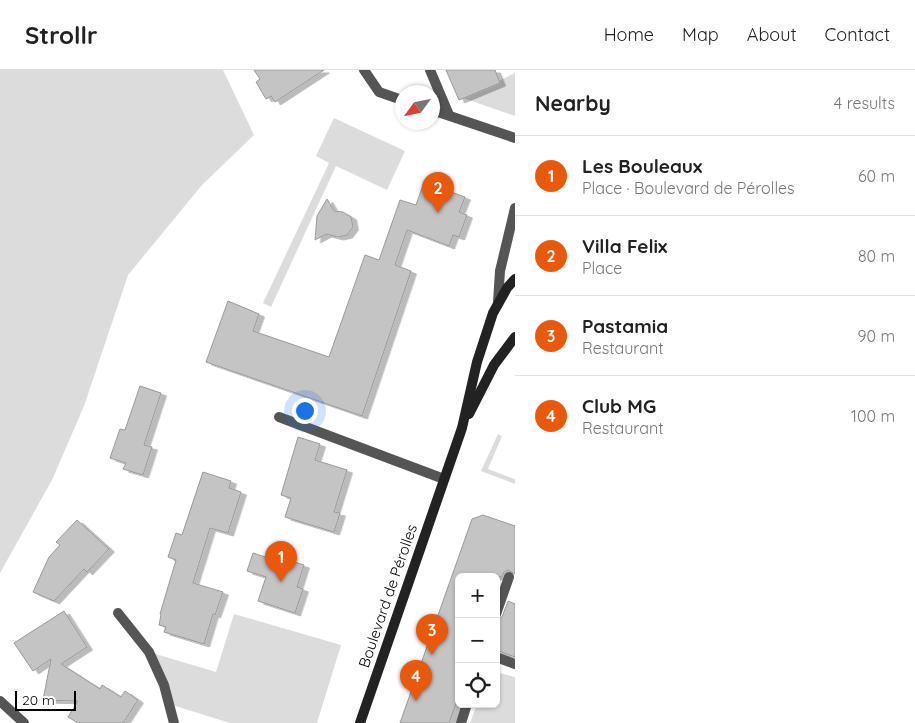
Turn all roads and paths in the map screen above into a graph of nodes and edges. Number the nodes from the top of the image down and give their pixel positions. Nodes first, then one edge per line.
1 (364, 70) edge
2 (430, 70) edge
3 (395, 98) edge
4 (440, 112) edge
5 (449, 115) junction
6 (515, 138) edge
7 (515, 208) edge
8 (515, 279) edge
9 (498, 302) junction
10 (515, 337) edge
11 (279, 417) dead end
12 (462, 428) junction
13 (444, 479) junction
14 (509, 577) dead end
15 (500, 603) edge
16 (118, 613) dead end
17 (500, 658) edge
18 (515, 664) edge
19 (0, 701) edge
20 (465, 708) edge
21 (24, 723) edge
22 (174, 723) edge
23 (360, 723) edge
24 (461, 723) edge

1 - 3 street
2 - 5 street
4 - 5 street
5 - 6 street
7 - 9 street, Boulevard de Pérolles
8 - 9 main road, Boulevard de Pérolles
9 - 12 main road, Boulevard de Pérolles
10 - 12 main road, Boulevard de Pérolles
11 - 13 street
12 - 13 main road, Boulevard de Pérolles
13 - 23 main road, Boulevard de Pérolles
14 - 15 street
16 - 22 street
17 - 18 street
19 - 21 street
20 - 24 street

